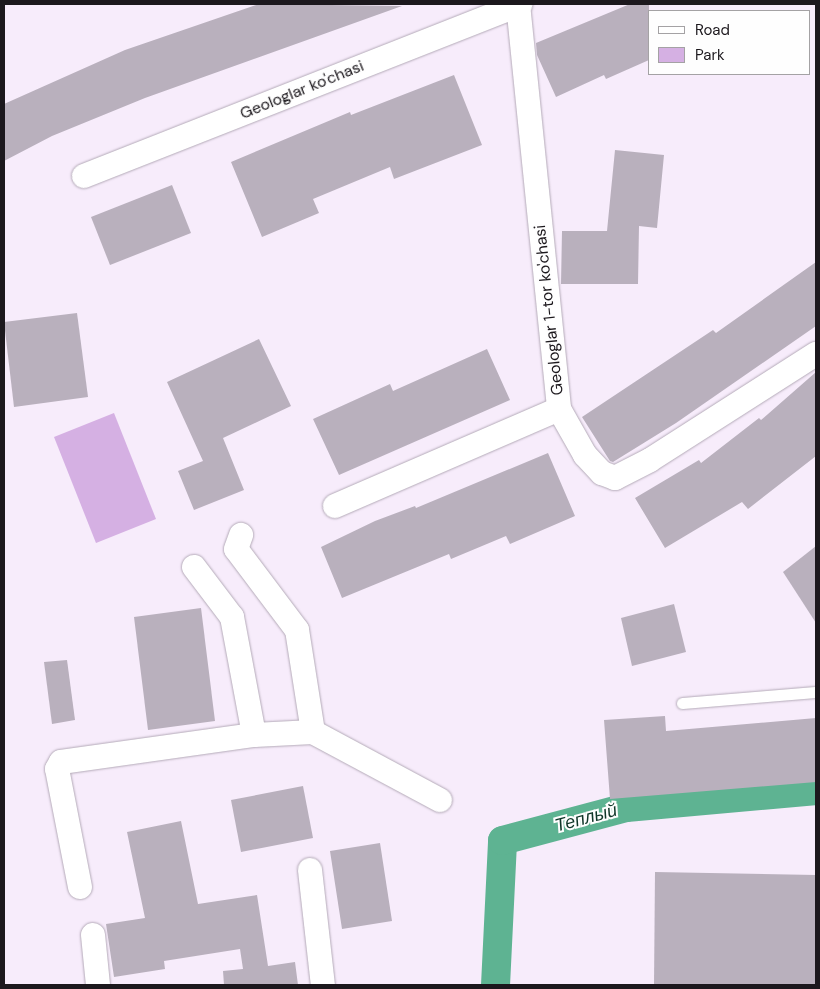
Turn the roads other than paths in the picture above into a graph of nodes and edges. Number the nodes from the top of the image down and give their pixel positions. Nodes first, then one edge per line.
1 (519, 4) edge
2 (84, 176) dead end
3 (816, 354) edge
4 (559, 409) junction
5 (334, 506) dead end
6 (242, 535) dead end
7 (194, 567) dead end
8 (816, 692) edge
9 (682, 703) dead end
10 (313, 732) junction
11 (254, 735) junction
12 (440, 800) dead end
13 (310, 870) dead end
14 (80, 887) dead end
15 (92, 935) dead end
16 (98, 985) edge
17 (323, 985) edge

1 - 2 street, Geologlar ko'chasi
1 - 4 street, Geologlar 1-tor ko'chasi
3 - 4 street, Geologlar 1-tor ko'chasi
4 - 5 street
6 - 10 street
7 - 11 street
8 - 9 lane
10 - 11 street
10 - 12 street
11 - 14 street
13 - 17 street
15 - 16 street

